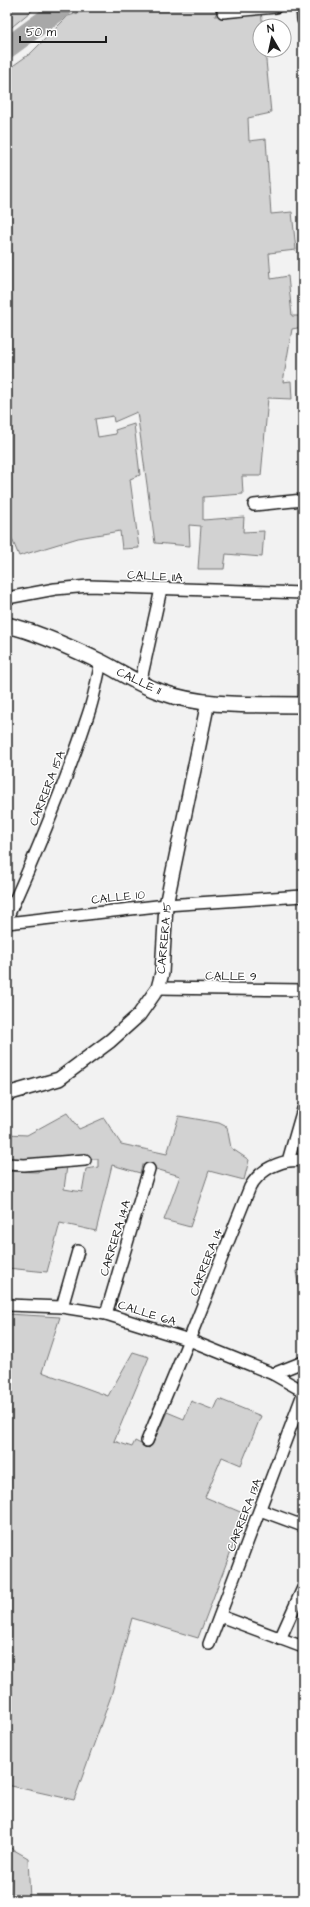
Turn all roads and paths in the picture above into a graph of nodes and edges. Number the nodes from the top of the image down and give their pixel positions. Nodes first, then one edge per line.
1 (276, 7) edge
2 (302, 7) edge
3 (223, 12) dead end
4 (303, 20) edge
5 (303, 500) edge
6 (254, 505) dead end
7 (161, 589) junction
8 (303, 592) edge
9 (7, 598) edge
10 (7, 625) edge
11 (101, 662) junction
12 (140, 684) junction
13 (208, 702) junction
14 (303, 705) edge
15 (303, 896) edge
16 (166, 905) junction
17 (7, 918) edge
18 (7, 923) edge
19 (158, 988) junction
20 (303, 990) edge
21 (7, 1094) edge
22 (303, 1109) edge
23 (85, 1160) dead end
24 (303, 1160) edge
25 (288, 1161) junction
26 (7, 1164) edge
27 (149, 1169) dead end
28 (78, 1252) dead end
29 (7, 1305) edge
30 (62, 1307) junction
31 (106, 1314) junction
32 (190, 1340) junction
33 (303, 1362) edge
34 (273, 1374) junction
35 (303, 1392) edge
36 (147, 1440) dead end
37 (260, 1510) junction
38 (303, 1526) edge
39 (303, 1588) edge
40 (220, 1616) junction
41 (280, 1639) junction
42 (209, 1644) dead end
43 (303, 1647) edge

1 - 3 street
2 - 4 street
5 - 6 street
7 - 8 street, CALLE 11A
7 - 9 street, CALLE 11A
7 - 12 street
10 - 11 main road, CALLE 11
11 - 12 main road, CALLE 11
11 - 17 street, CARRERA 15A
12 - 13 main road, CALLE 11
13 - 14 main road, CALLE 11
13 - 16 street, CARRERA 15
15 - 16 street, CALLE 10
16 - 18 street, CALLE 10
16 - 19 street, CARRERA 15
19 - 20 street, CALLE 9
19 - 21 street, CARRERA 15
22 - 25 street
23 - 26 street
24 - 25 street, CARRERA 14
25 - 32 street, CARRERA 14
27 - 31 street, CARRERA 14A
28 - 30 street
29 - 30 street, CALLE 6A
30 - 31 street, CALLE 6A
31 - 32 street, CALLE 6A
32 - 34 street, CALLE 6A
32 - 36 street, CARRERA 14
33 - 34 street
34 - 35 street, CALLE 6A
35 - 37 street, CARRERA 13A
37 - 38 street
37 - 40 street, CARRERA 13A
39 - 41 street
40 - 41 street
40 - 42 street, CARRERA 13A
41 - 43 street

